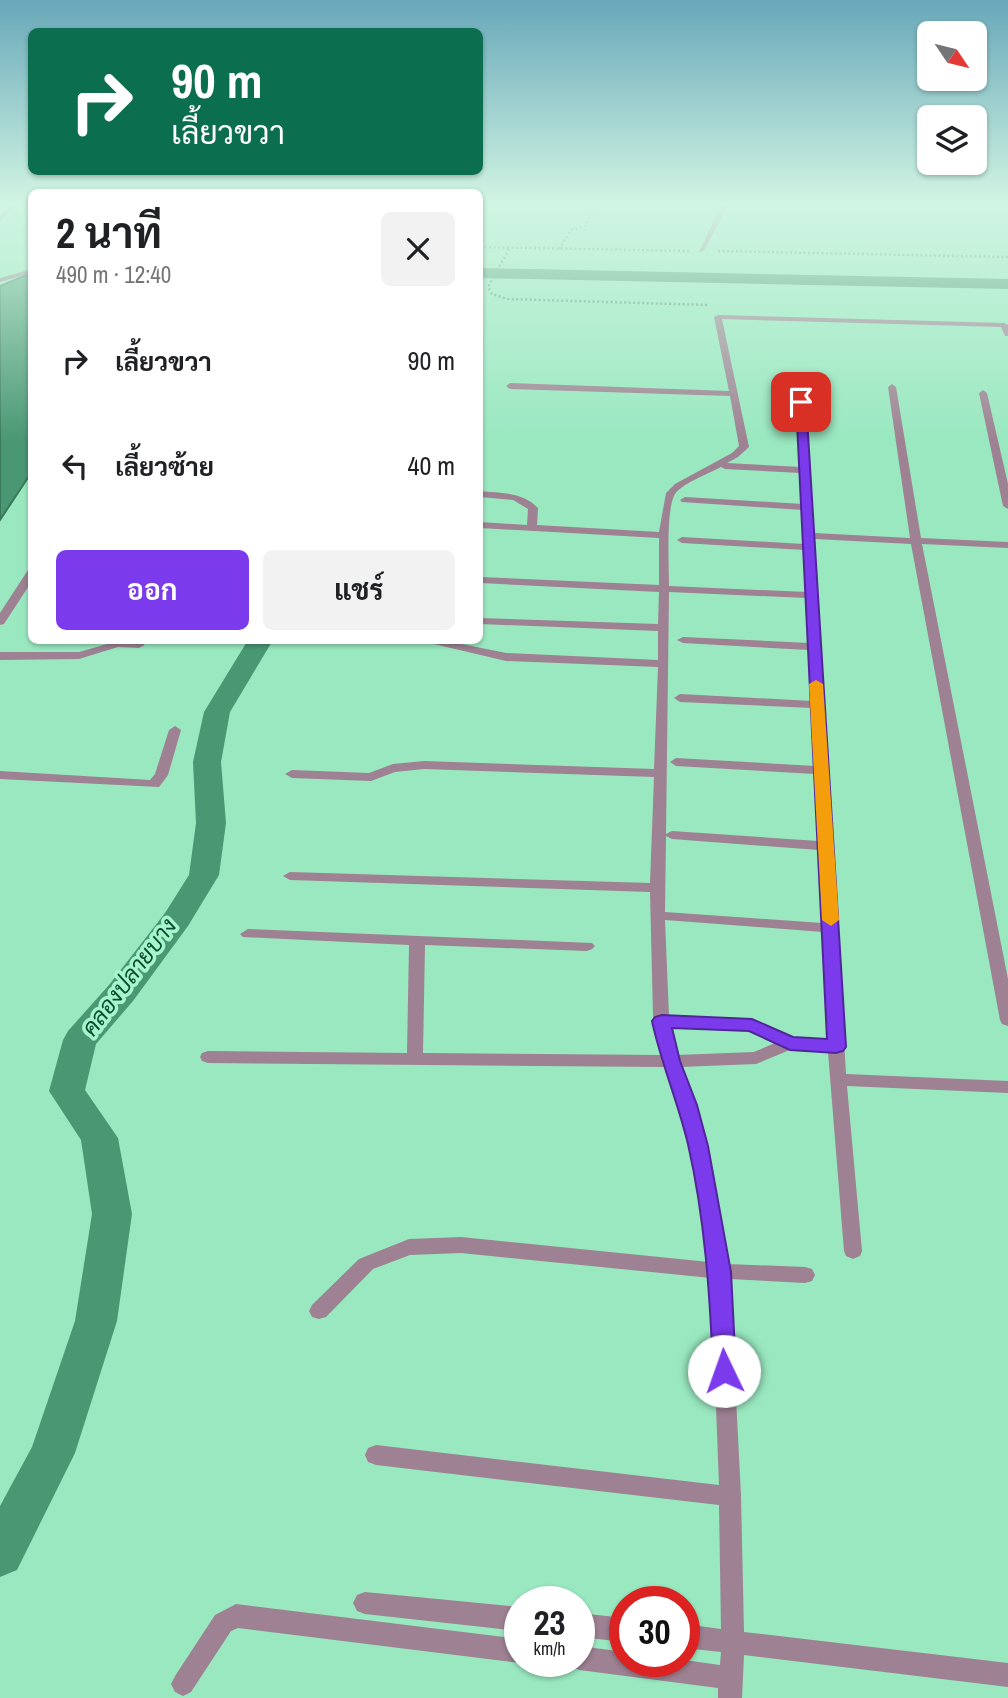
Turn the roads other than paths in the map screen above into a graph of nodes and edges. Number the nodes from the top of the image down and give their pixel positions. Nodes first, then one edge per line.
1 (1008, 334) edge
2 (801, 380) dead end
3 (510, 386) dead end
4 (892, 387) dead end
5 (982, 393) dead end
6 (735, 394) junction
7 (726, 466) dead end
8 (804, 470) junction
9 (483, 494) edge
10 (685, 500) dead end
11 (1008, 506) edge
12 (806, 507) junction
13 (483, 525) edge
14 (532, 529) junction
15 (664, 536) junction
16 (682, 540) dead end
17 (916, 541) junction
18 (808, 542) junction
19 (1008, 545) edge
20 (28, 578) edge
21 (483, 580) edge
22 (668, 589) junction
23 (811, 595) junction
24 (483, 621) edge
25 (0, 622) edge
26 (664, 628) junction
27 (683, 640) dead end
28 (442, 644) edge
29 (139, 645) dead end
30 (814, 646) junction
31 (0, 656) edge
32 (664, 664) junction
33 (680, 698) dead end
34 (817, 705) junction
35 (175, 730) dead end
36 (676, 762) dead end
37 (821, 770) junction
38 (660, 773) junction
39 (292, 774) dead end
40 (0, 775) edge
41 (672, 835) dead end
42 (825, 846) junction
43 (290, 876) dead end
44 (657, 888) junction
45 (668, 916) dead end
46 (831, 928) junction
47 (248, 934) dead end
48 (417, 941) junction
49 (587, 946) dead end
50 (1008, 1020) edge
51 (662, 1021) junction
52 (790, 1043) junction
53 (836, 1047) junction
54 (208, 1057) dead end
55 (415, 1058) junction
56 (670, 1061) junction
57 (838, 1080) junction
58 (1008, 1087) edge
59 (853, 1251) dead end
60 (720, 1272) junction
61 (805, 1275) dead end
62 (319, 1311) dead end
63 (376, 1455) dead end
64 (730, 1496) junction
65 (365, 1603) dead end
66 (504, 1617) edge
67 (700, 1638) edge
68 (733, 1641) junction
69 (504, 1649) edge
70 (595, 1661) edge
71 (1008, 1675) edge
72 (183, 1684) dead end
73 (730, 1688) edge

1 - 6 street
2 - 8 street
3 - 6 street
4 - 17 street
5 - 11 street
6 - 15 street
7 - 8 street
8 - 12 street
9 - 14 street
10 - 12 street
12 - 18 street
13 - 14 street
14 - 15 street
15 - 22 street
16 - 18 street
17 - 18 street
17 - 19 street
17 - 50 street
18 - 23 street
20 - 25 street
21 - 22 street
22 - 23 street
22 - 26 street
23 - 30 street
24 - 26 street
26 - 32 street
27 - 30 street
28 - 32 street
29 - 31 street
30 - 34 street
32 - 38 street
33 - 34 street
34 - 37 street
35 - 40 street
36 - 37 street
37 - 42 street
38 - 39 street
38 - 44 street
41 - 42 street
42 - 46 street
43 - 44 street
44 - 51 street
45 - 46 street
46 - 53 street
47 - 48 street
48 - 49 street
48 - 55 street
51 - 52 street
51 - 56 street
52 - 53 street
52 - 56 street
53 - 57 street
54 - 55 street
55 - 56 street
56 - 60 street
57 - 58 street
57 - 59 street
60 - 61 street
60 - 62 street
60 - 64 street
63 - 64 street
64 - 68 street
65 - 66 street
67 - 68 street
68 - 71 street
68 - 73 street
69 - 72 street
70 - 73 street

